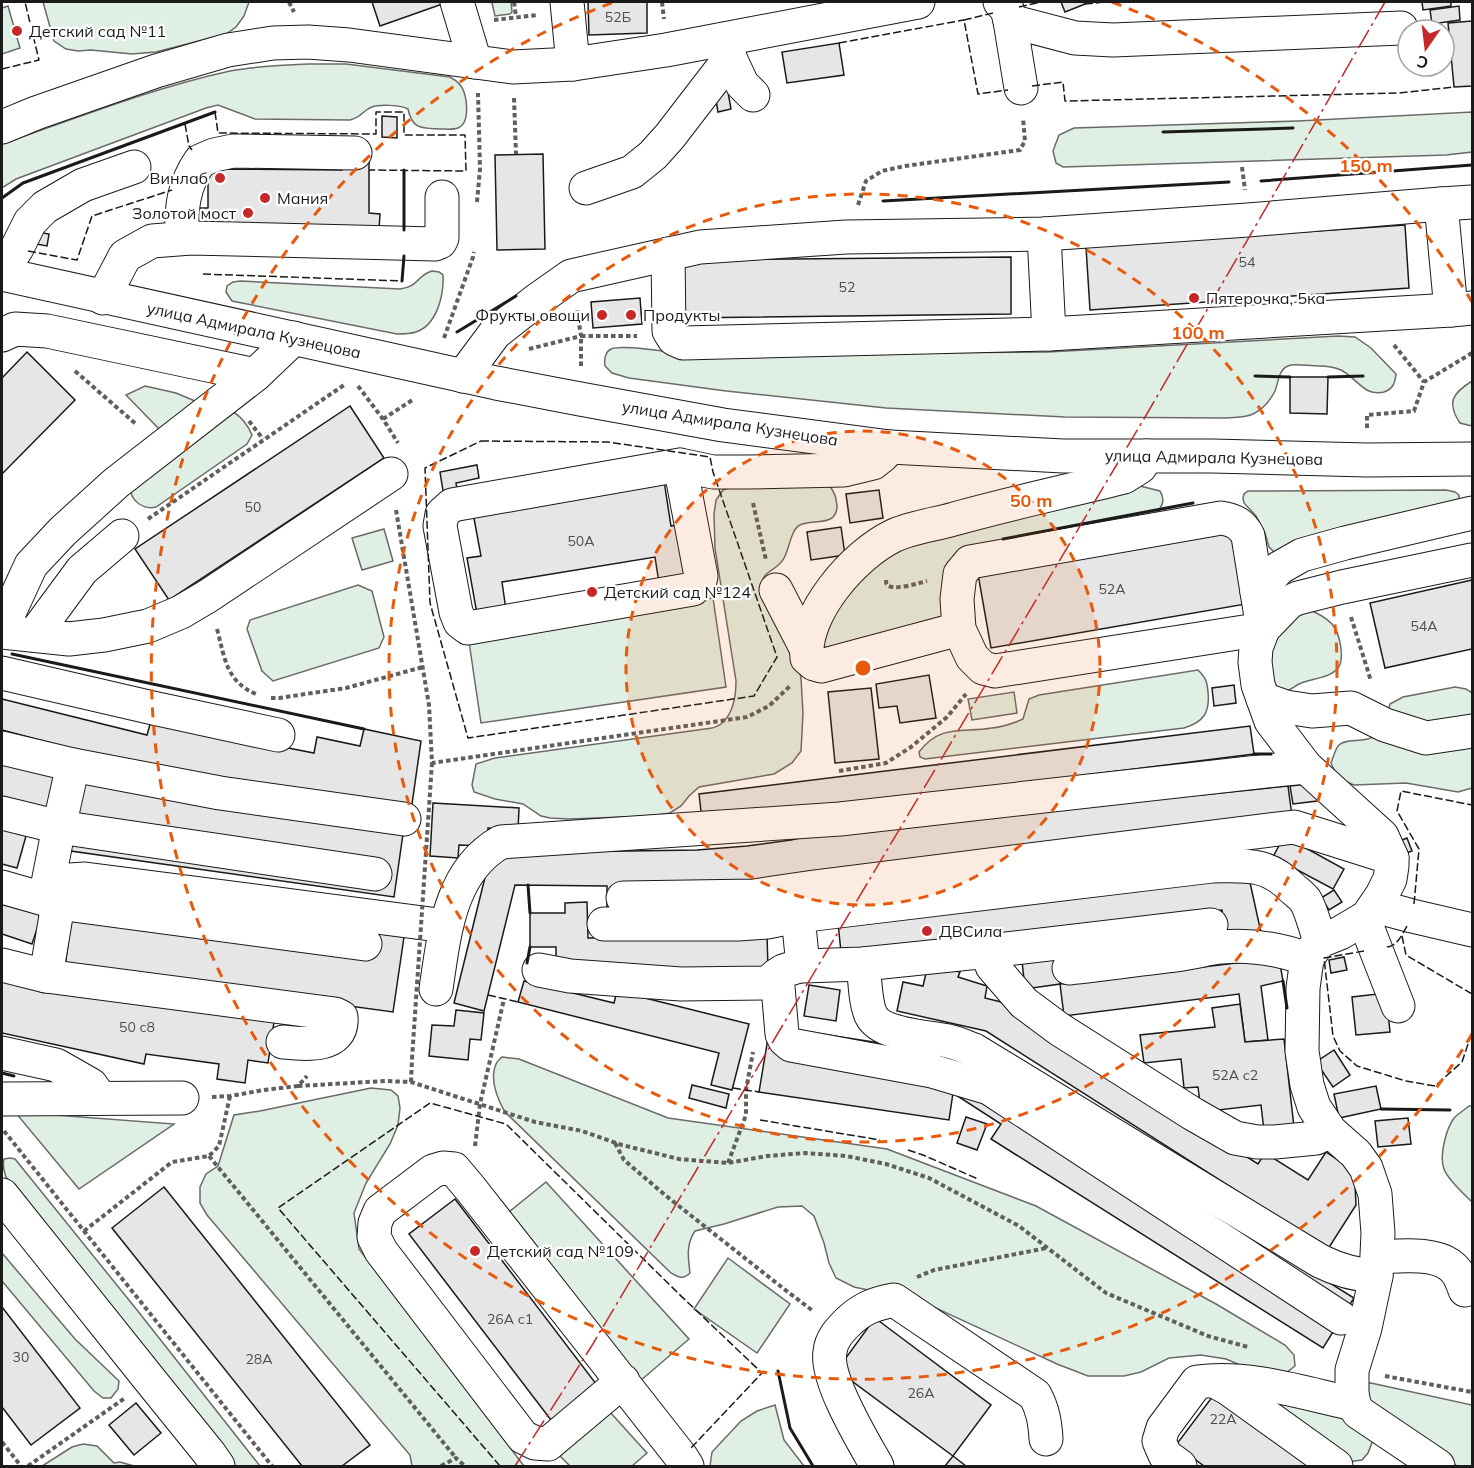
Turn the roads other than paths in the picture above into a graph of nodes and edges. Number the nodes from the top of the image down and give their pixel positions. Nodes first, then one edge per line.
1 (918, 2) edge
2 (567, 6) edge
3 (1005, 11) edge
4 (460, 13) edge
5 (1396, 28) edge
6 (728, 49) junction
7 (475, 62) junction
8 (573, 64) junction
9 (1021, 88) road end
10 (753, 95) dead end
11 (2, 127) edge
12 (355, 153) dead end
13 (134, 167) dead end
14 (586, 188) dead end
15 (442, 197) dead end
16 (1457, 203) edge
17 (1044, 234) junction
18 (182, 238) junction
19 (668, 254) junction
20 (2, 273) edge
21 (103, 298) junction
22 (1462, 309) edge
23 (1049, 334) junction
24 (2, 335) edge
25 (294, 338) junction
26 (255, 375) junction
27 (438, 380) junction
28 (890, 447) junction
29 (1146, 456) junction
30 (1473, 459) edge
31 (680, 465) junction
32 (393, 488) road end
33 (1473, 513) edge
34 (122, 536) road end
35 (1473, 560) edge
36 (16, 569) edge
37 (776, 590) dead end
38 (1257, 592) junction
39 (959, 629) junction
40 (1263, 629) junction
41 (2, 630) edge
42 (34, 635) junction
43 (810, 656) junction
44 (2, 673) edge
45 (1263, 699) junction
46 (1473, 731) edge
47 (278, 735) dead end
48 (2, 748) edge
49 (73, 765) junction
50 (1306, 767) junction
51 (2, 813) edge
52 (404, 819) dead end
53 (59, 827) junction
54 (1392, 858) junction
55 (375, 874) dead end
56 (2, 887) edge
57 (623, 898) dead end
58 (58, 903) junction
59 (1369, 913) junction
60 (798, 916) junction
61 (604, 924) dead end
62 (1211, 925) dead end
63 (446, 926) junction
64 (1473, 930) edge
65 (365, 944) dead end
66 (1313, 950) junction
67 (989, 951) junction
68 (863, 964) junction
69 (2, 965) edge
70 (1070, 968) dead end
71 (539, 970) dead end
72 (790, 970) junction
73 (46, 975) junction
74 (436, 989) dead end
75 (1398, 1006) dead end
76 (283, 1042) dead end
77 (2, 1053) edge
78 (100, 1098) junction
79 (182, 1098) road end
80 (2, 1099) edge
81 (1330, 1131) junction
82 (2, 1195) edge
83 (1377, 1266) junction
84 (1465, 1290) dead end
85 (1341, 1318) dead end
86 (1213, 1380) junction
87 (623, 1382) junction
88 (1354, 1404) junction
89 (1046, 1439) dead end
90 (218, 1467) edge
91 (687, 1467) edge
92 (877, 1467) edge
93 (1180, 1467) edge
94 (1336, 1467) edge
95 (1438, 1467) edge

1 - 6 main road
2 - 8 main road
3 - 5 main road
3 - 9 main road
4 - 7 main road
6 - 8 main road
6 - 10 main road
6 - 14 main road
7 - 8 main road
7 - 11 main road
12 - 18 main road
13 - 20 main road
15 - 18 main road
16 - 17 main road
16 - 22 main road
17 - 19 main road
17 - 23 main road
18 - 21 main road
19 - 23 main road
19 - 27 main road
20 - 21 main road, улица Адмирала Кузнецова
21 - 25 main road, улица Адмирала Кузнецова
22 - 23 main road
24 - 26 main road
25 - 26 main road
25 - 27 main road, улица Адмирала Кузнецова
26 - 36 main road
27 - 28 main road, улица Адмирала Кузнецова
28 - 29 main road, улица Адмирала Кузнецова
28 - 31 main road
29 - 30 main road, улица Адмирала Кузнецова
29 - 43 main road
31 - 31 main road
32 - 42 main road
33 - 38 main road
34 - 42 main road
35 - 40 main road
36 - 41 main road
37 - 43 main road
38 - 39 main road
38 - 40 main road
39 - 40 main road
39 - 43 main road
40 - 45 main road
41 - 42 main road
44 - 47 main road
45 - 46 main road
45 - 50 main road
48 - 49 main road
49 - 52 main road
49 - 53 main road
50 - 54 main road
50 - 63 main road
51 - 53 main road
53 - 55 main road
53 - 58 main road
54 - 57 main road
54 - 59 main road
56 - 58 main road
58 - 63 main road
58 - 65 main road
58 - 73 main road
59 - 64 main road
59 - 66 main road
59 - 75 main road
60 - 61 main road
60 - 66 main road
60 - 72 main road
62 - 67 main road
63 - 74 main road
66 - 70 main road
66 - 81 main road
67 - 68 main road
67 - 81 main road
68 - 72 main road
68 - 83 main road
69 - 73 main road
71 - 72 main road
72 - 85 main road
73 - 76 main road
77 - 78 main road
78 - 79 main road
78 - 80 main road
81 - 83 main road
82 - 90 main road
83 - 84 main road
83 - 88 main road
86 - 88 main road
86 - 93 main road
86 - 94 main road
87 - 87 main road
87 - 91 main road
88 - 95 main road
89 - 92 main road

